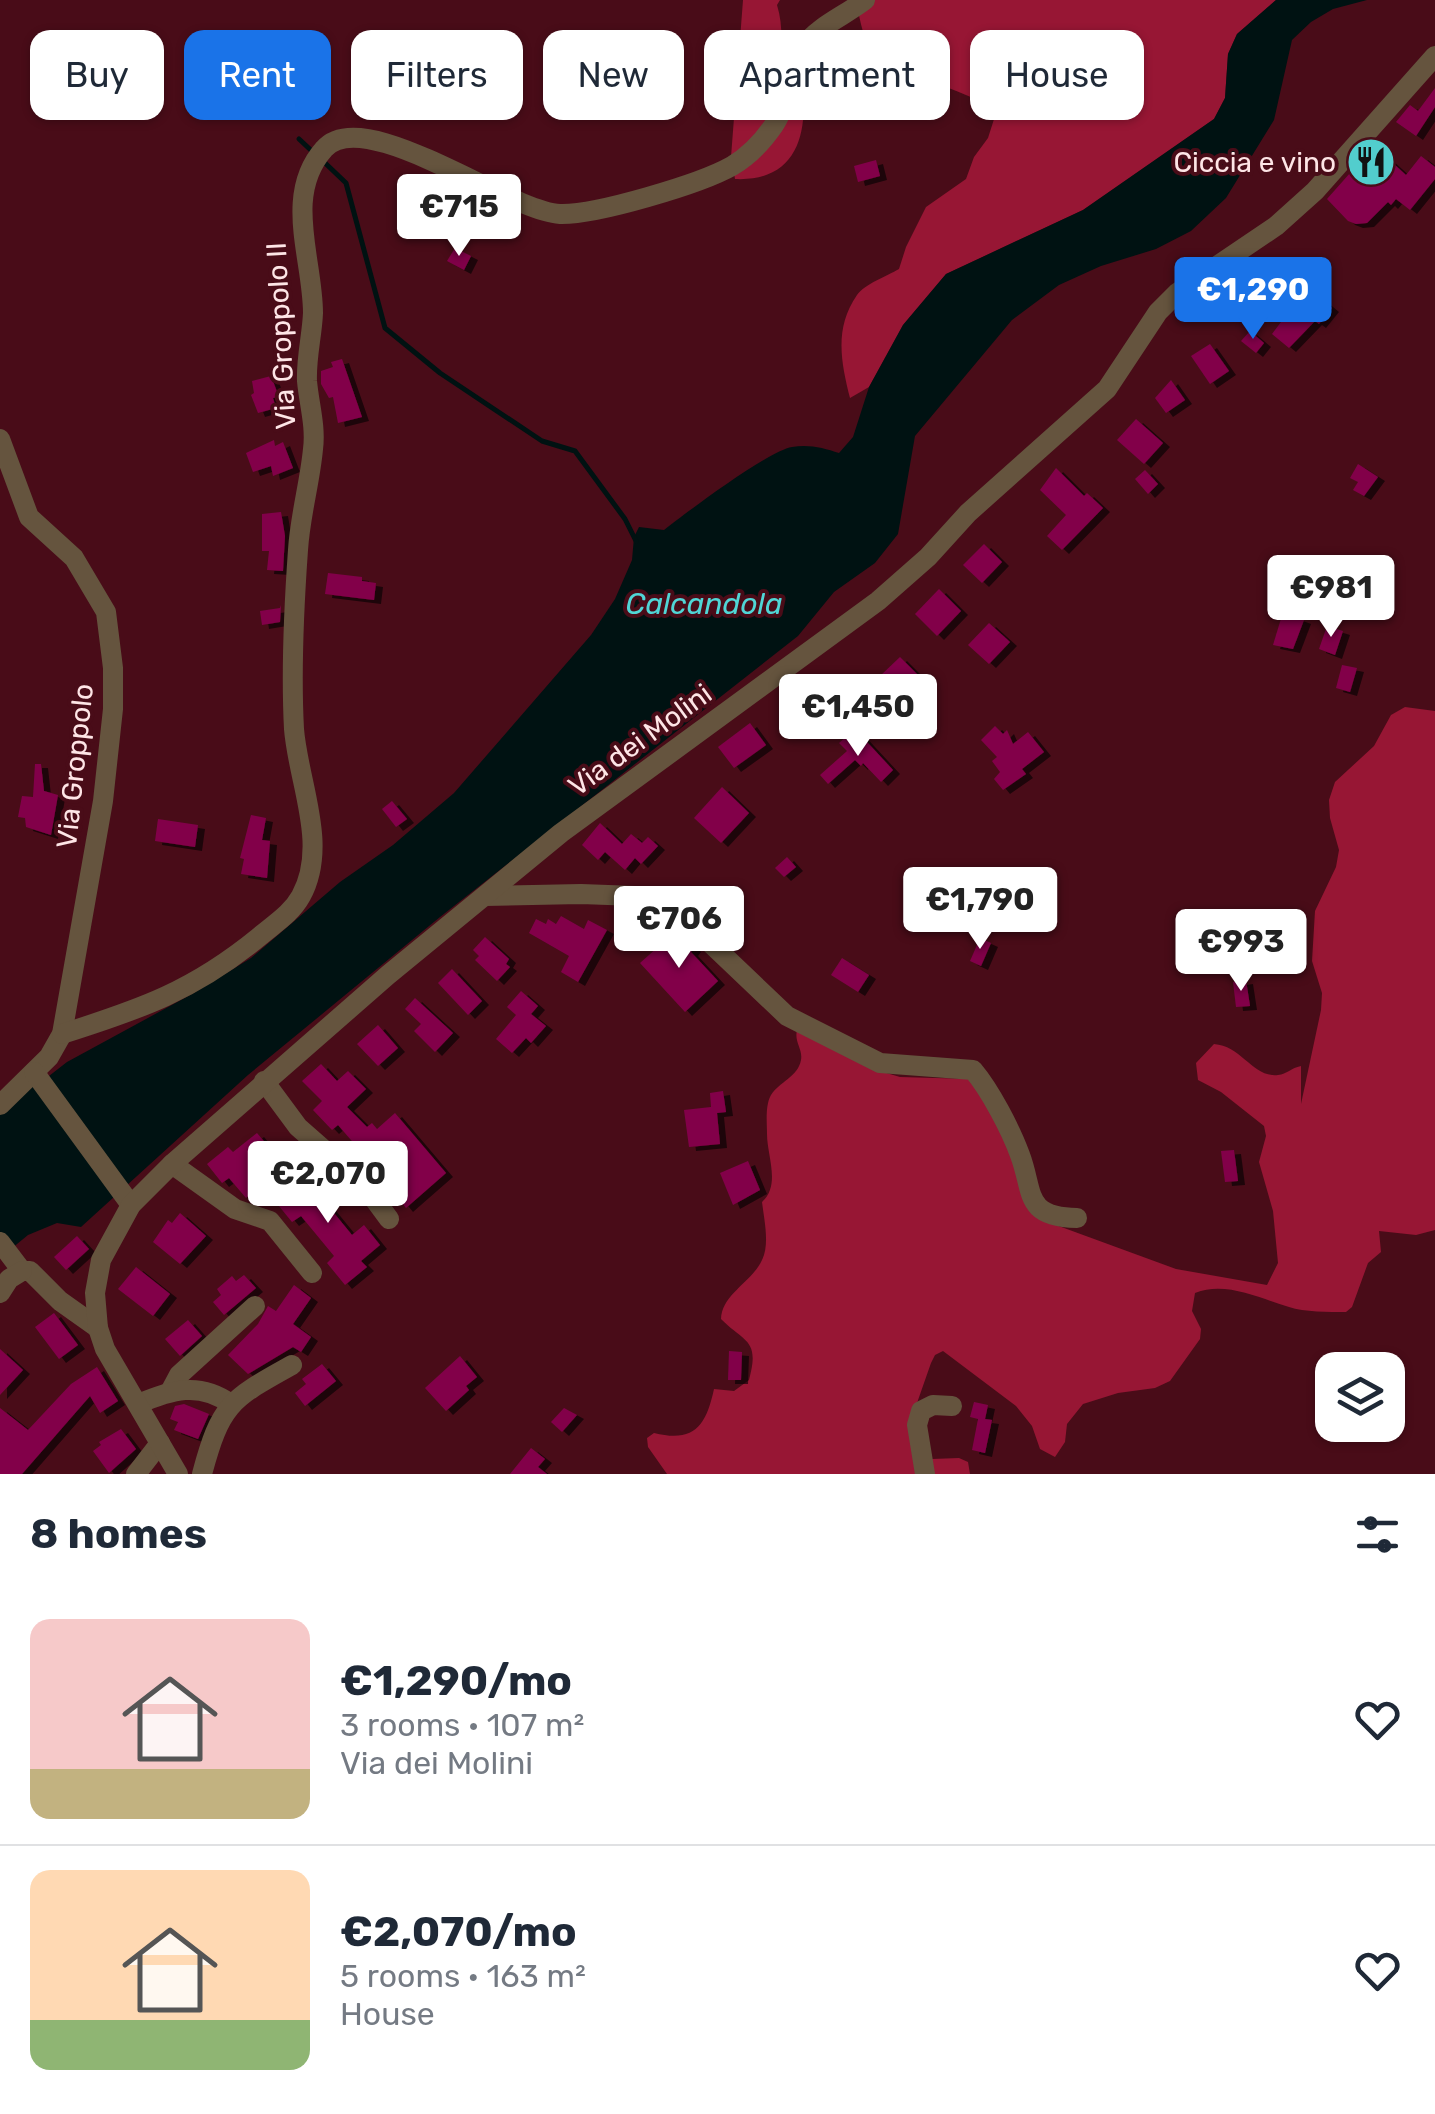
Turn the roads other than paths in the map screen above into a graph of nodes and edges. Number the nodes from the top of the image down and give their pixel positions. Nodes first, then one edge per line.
1 (865, 0) edge
2 (1435, 56) edge
3 (0, 438) edge
4 (485, 896) junction
5 (62, 1034) junction
6 (36, 1075) junction
7 (264, 1081) junction
8 (0, 1105) edge
9 (172, 1164) junction
10 (127, 1200) junction
11 (1077, 1218) dead end
12 (389, 1219) dead end
13 (0, 1242) edge
14 (22, 1271) junction
15 (312, 1273) dead end
16 (0, 1294) edge
17 (255, 1306) dead end
18 (98, 1328) junction
19 (292, 1365) dead end
20 (171, 1390) junction
21 (138, 1404) junction
22 (231, 1404) junction
23 (952, 1406) dead end
24 (160, 1443) junction
25 (136, 1474) edge
26 (178, 1474) edge
27 (202, 1474) edge
28 (925, 1474) edge

1 - 5 street, Via Groppolo II
2 - 4 street, Via dei Molini
3 - 5 street, Via Groppolo
4 - 7 street, Via dei Molini
4 - 11 street
5 - 6 street
6 - 8 street
6 - 10 street
7 - 9 street, Via dei Molini
7 - 12 street
9 - 10 street, Via dei Molini
9 - 15 street
10 - 18 street, Via dei Molini
13 - 14 street, Via dei Molini
14 - 16 street
14 - 18 street, Via dei Molini
17 - 20 street
18 - 21 street, Via dei Molini
19 - 22 street
20 - 21 street
20 - 22 street
21 - 24 street, Via dei Molini
22 - 27 street
23 - 28 street
24 - 25 street
24 - 26 street, Via dei Molini

